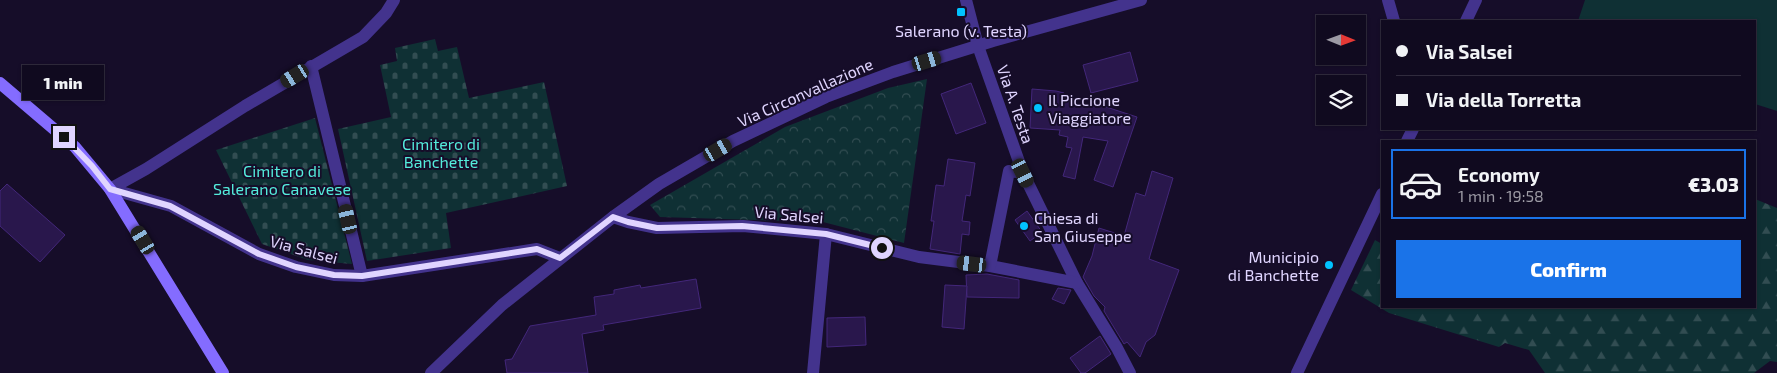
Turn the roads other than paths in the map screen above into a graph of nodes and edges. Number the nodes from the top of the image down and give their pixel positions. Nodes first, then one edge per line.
1 (394, 0) edge
2 (966, 0) edge
3 (1141, 0) edge
4 (1388, 0) edge
5 (1476, 0) edge
6 (1394, 20) edge
7 (1466, 20) edge
8 (978, 46) junction
9 (311, 66) junction
10 (0, 84) edge
11 (1023, 173) junction
12 (110, 189) junction
13 (1381, 196) edge
14 (613, 217) junction
15 (826, 234) junction
16 (560, 258) junction
17 (990, 266) junction
18 (362, 276) junction
19 (1077, 283) junction
20 (1129, 371) edge
21 (223, 373) edge
22 (431, 373) edge
23 (813, 373) edge
24 (1298, 373) edge

1 - 9 street
2 - 8 street, Via A. Testa
3 - 8 street, Via Circonvallazione
4 - 6 street
5 - 7 street
8 - 11 street, Via A. Testa
8 - 14 street, Via Circonvallazione
9 - 12 street
9 - 18 street
10 - 12 main road
11 - 17 street
11 - 19 street, Via A. Testa
12 - 18 street, Via Salsei
12 - 21 main road
13 - 24 street
14 - 15 street, Via Salsei
14 - 16 street, Via Circonvallazione
15 - 17 street, Via Salsei
15 - 23 street
16 - 18 street, Via Salsei
16 - 22 street, Via Circonvallazione
17 - 19 street, Via Salsei
19 - 20 street, Via A. Testa

